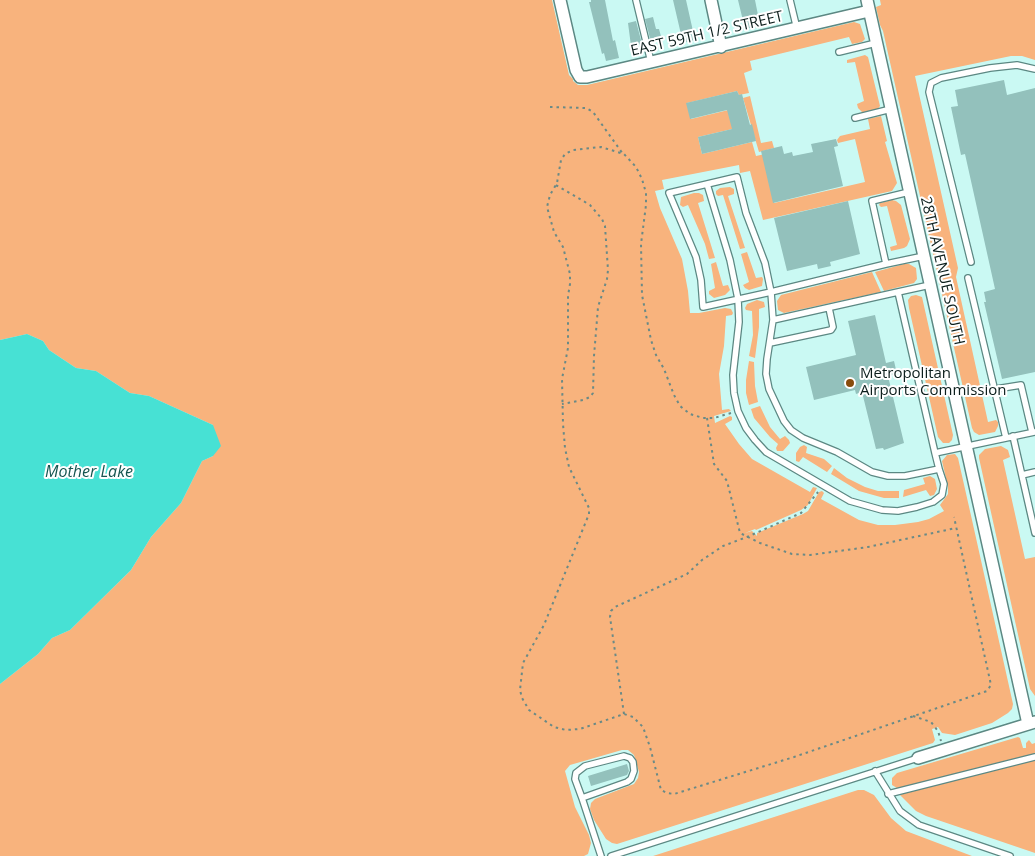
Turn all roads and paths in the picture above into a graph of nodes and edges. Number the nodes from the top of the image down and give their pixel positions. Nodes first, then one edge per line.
1 (560, 0) edge
2 (636, 0) edge
3 (711, 0) edge
4 (790, 0) edge
5 (868, 6) edge
6 (797, 29) junction
7 (876, 43) junction
8 (721, 47) junction
9 (839, 52) dead end
10 (651, 62) junction
11 (1035, 69) edge
12 (550, 107) dead end
13 (891, 109) junction
14 (855, 118) dead end
15 (624, 154) junction
16 (706, 184) junction
17 (556, 185) junction
18 (910, 192) junction
19 (924, 256) junction
20 (970, 262) dead end
21 (886, 264) junction
22 (968, 278) dead end
23 (930, 285) junction
24 (771, 292) junction
25 (898, 292) junction
26 (738, 299) junction
27 (829, 308) junction
28 (773, 320) junction
29 (770, 343) junction
30 (996, 389) junction
31 (562, 404) junction
32 (738, 411) junction
33 (707, 418) junction
34 (1033, 432) edge
35 (1010, 437) junction
36 (966, 446) junction
37 (935, 453) junction
38 (939, 469) junction
39 (1035, 472) edge
40 (1022, 475) junction
41 (823, 484) junction
42 (954, 517) dead end
43 (956, 528) junction
44 (1035, 533) edge
45 (748, 537) junction
46 (624, 714) junction
47 (911, 716) junction
48 (1032, 723) edge
49 (945, 750) junction
50 (1035, 757) edge
51 (918, 758) joint
52 (875, 771) junction
53 (888, 794) junction
54 (582, 798) junction
55 (601, 856) edge
56 (610, 856) edge
57 (1010, 856) edge

1 - 10 street, EAST 59TH 1/2 STREET
2 - 10 lane
3 - 8 street
4 - 6 lane
5 - 6 street, EAST 59TH 1/2 STREET
5 - 7 street, 28TH AVENUE SOUTH
6 - 8 street, EAST 59TH 1/2 STREET
7 - 9 lane
7 - 13 street, 28TH AVENUE SOUTH
8 - 10 street, EAST 59TH 1/2 STREET
11 - 20 lane
12 - 15 path
13 - 14 lane
13 - 18 street, 28TH AVENUE SOUTH
15 - 17 path
15 - 33 path
16 - 24 lane
16 - 26 lane
16 - 26 lane
17 - 31 path
17 - 31 path
18 - 19 street, 28TH AVENUE SOUTH
18 - 21 lane
19 - 21 lane
19 - 23 street, 28TH AVENUE SOUTH
21 - 24 lane
22 - 30 lane
23 - 25 lane
23 - 36 street, 28TH AVENUE SOUTH
24 - 26 lane
24 - 28 lane
25 - 27 lane
25 - 37 lane
26 - 32 lane
27 - 28 lane
27 - 29 lane
28 - 29 lane
29 - 38 lane
30 - 34 lane
30 - 35 lane
31 - 46 path
32 - 33 path
32 - 41 lane
33 - 45 path
34 - 35 lane
35 - 36 lane
35 - 40 lane
36 - 37 lane
36 - 48 street, 28TH AVENUE SOUTH
37 - 38 lane
38 - 41 lane
39 - 40 lane
40 - 44 lane
41 - 45 path
42 - 43 path
43 - 45 path
43 - 47 path
45 - 46 path
46 - 47 path
47 - 49 path
48 - 49 street
49 - 51 street
50 - 53 lane
51 - 52 lane
52 - 53 lane
52 - 56 lane
53 - 57 lane
54 - 54 lane
54 - 55 lane

